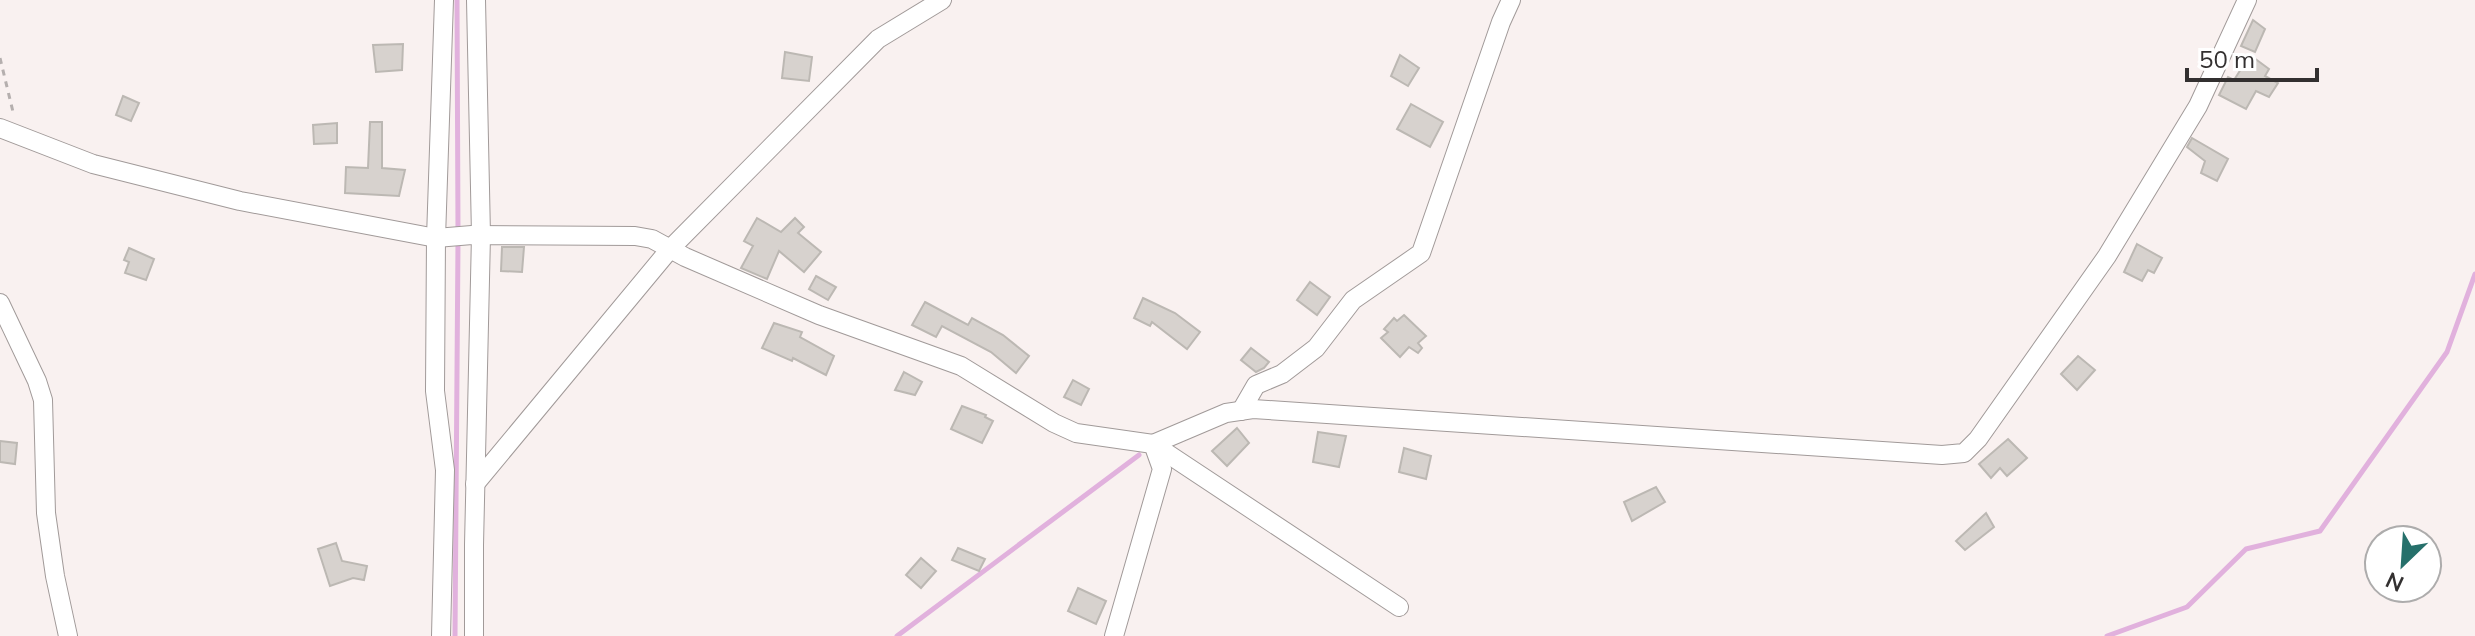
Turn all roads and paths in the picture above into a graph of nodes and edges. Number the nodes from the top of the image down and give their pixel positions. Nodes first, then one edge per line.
1 (444, 0) edge
2 (476, 0) edge
3 (942, 0) edge
4 (1511, 0) edge
5 (2247, 0) edge
6 (0, 58) edge
7 (0, 128) edge
8 (19, 135) junction
9 (476, 235) junction
10 (436, 238) junction
11 (670, 249) junction
12 (0, 303) edge
13 (1241, 411) junction
14 (1153, 444) junction
15 (475, 484) junction
16 (1399, 607) dead end
17 (68, 636) edge
18 (441, 636) edge
19 (474, 636) edge
20 (1114, 636) edge

1 - 10 street
2 - 9 street
3 - 11 street
4 - 13 street
5 - 13 street
6 - 8 path
7 - 8 street
8 - 10 street
9 - 10 street
9 - 11 street
9 - 15 street
10 - 18 street
11 - 14 street
11 - 15 street
12 - 17 street
13 - 14 street
14 - 16 street
14 - 20 street
15 - 19 street

